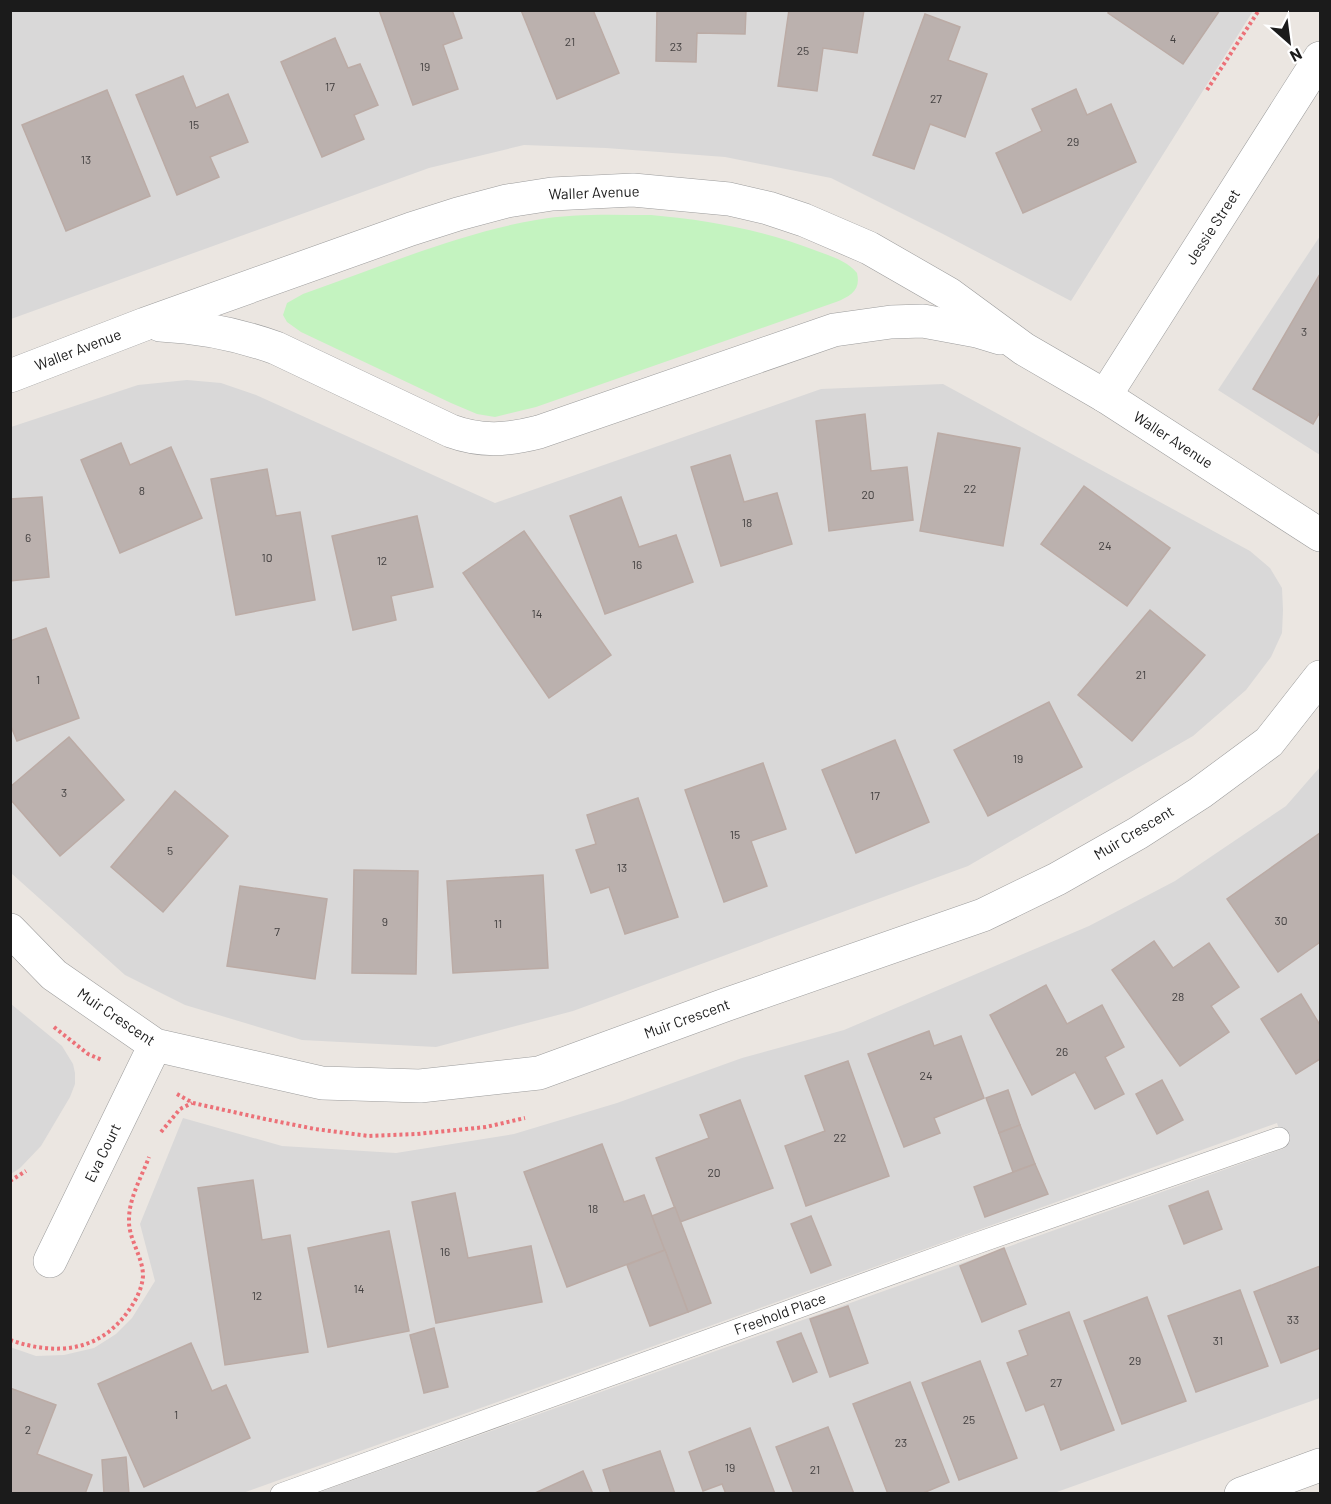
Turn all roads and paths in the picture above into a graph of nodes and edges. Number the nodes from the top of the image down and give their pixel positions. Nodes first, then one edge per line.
1 (1259, 10) edge
2 (1320, 58) edge
3 (1207, 90) dead end
4 (145, 324) junction
5 (1024, 349) junction
6 (10, 376) edge
7 (1105, 396) junction
8 (1320, 535) edge
9 (1320, 677) edge
10 (10, 930) edge
11 (155, 1045) junction
12 (193, 1103) dead end
13 (158, 1136) dead end
14 (1279, 1138) dead end
15 (150, 1153) dead end
16 (26, 1171) dead end
17 (10, 1181) edge
18 (50, 1261) dead end
19 (10, 1340) edge
20 (1320, 1465) edge
21 (281, 1494) edge
22 (1241, 1494) edge

1 - 3 path
2 - 7 street, Jessie Street
4 - 5 street, Waller Avenue
4 - 5 street, Waller Avenue
4 - 6 street, Waller Avenue
5 - 7 street, Waller Avenue
7 - 8 street, Waller Avenue
9 - 11 street, Muir Crescent
10 - 11 street, Muir Crescent
11 - 18 street, Eva Court
12 - 13 path
14 - 21 lane, Freehold Place
15 - 19 path
16 - 17 path
20 - 22 street

